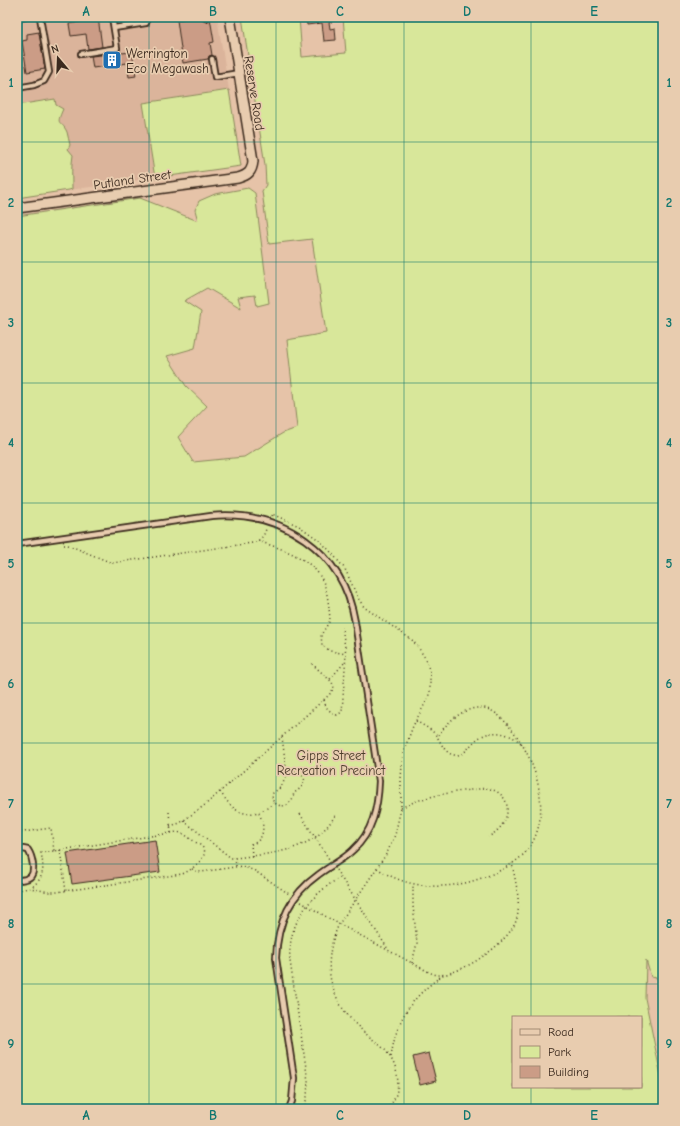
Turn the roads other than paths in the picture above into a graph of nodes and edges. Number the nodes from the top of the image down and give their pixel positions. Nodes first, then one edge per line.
1 (25, 17) edge
2 (39, 17) edge
3 (112, 17) edge
4 (145, 17) edge
5 (230, 17) edge
6 (17, 18) edge
7 (114, 28) junction
8 (81, 54) dead end
9 (212, 59) dead end
10 (239, 73) junction
11 (17, 88) edge
12 (249, 172) joint
13 (17, 208) edge
14 (17, 544) edge
15 (17, 850) edge
16 (17, 880) edge
17 (288, 1109) edge

1 - 6 lane
2 - 11 lane
3 - 7 lane
4 - 7 lane
5 - 10 street, Reserve Road
7 - 8 lane
9 - 10 lane
10 - 12 street, Reserve Road
12 - 13 street, Putland Street
14 - 17 lane
15 - 16 lane

